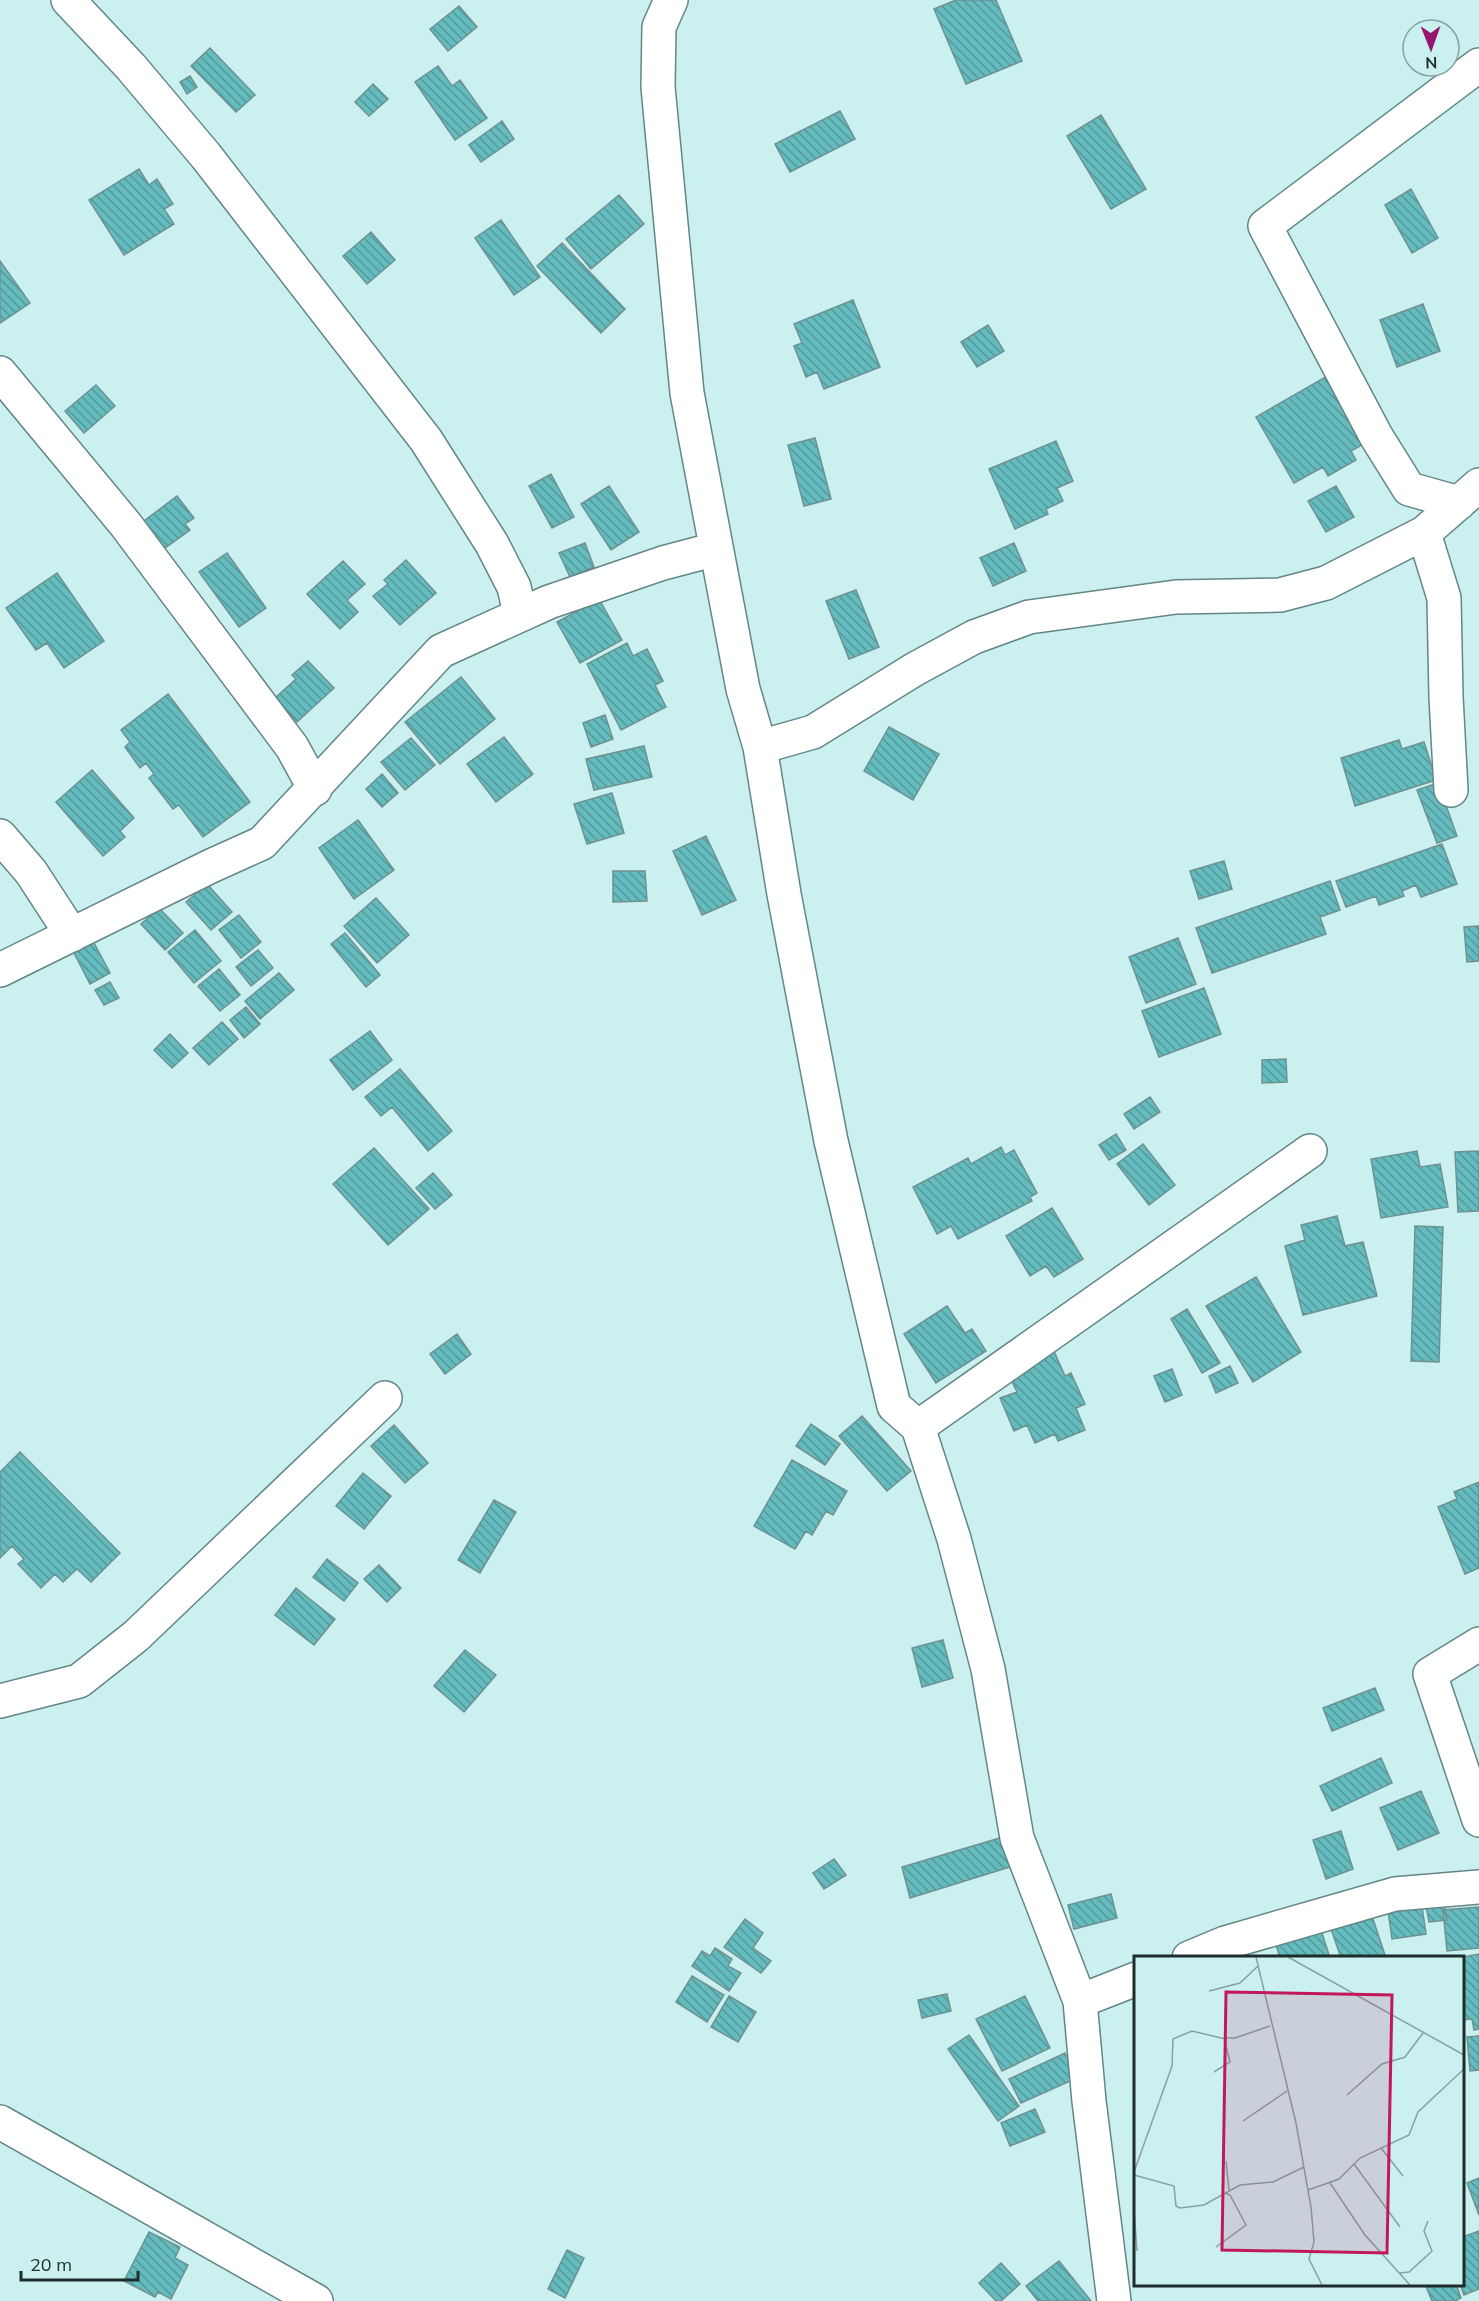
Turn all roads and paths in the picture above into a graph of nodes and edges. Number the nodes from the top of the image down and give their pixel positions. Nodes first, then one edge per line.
1 (68, 0) edge
2 (671, 0) edge
3 (1479, 65) edge
4 (0, 373) edge
5 (1469, 494) edge
6 (1424, 533) junction
7 (716, 549) junction
8 (520, 614) junction
9 (760, 747) junction
10 (315, 789) junction
11 (1451, 790) dead end
12 (0, 836) edge
13 (72, 935) junction
14 (0, 970) edge
15 (1310, 1151) dead end
16 (385, 1398) dead end
17 (918, 1427) junction
18 (1479, 1644) edge
19 (0, 1701) edge
20 (1479, 1820) edge
21 (1479, 1887) edge
22 (1194, 1956) edge
23 (1134, 1980) edge
24 (1080, 2001) junction
25 (0, 2122) edge
26 (316, 2301) edge
27 (1114, 2301) edge

1 - 8 street
2 - 7 street
3 - 5 street
4 - 10 street
5 - 6 street
6 - 9 street
6 - 11 street
7 - 8 street
7 - 9 street
8 - 10 street
9 - 17 street
10 - 13 street
12 - 13 street
13 - 14 street
15 - 17 street
16 - 19 street
17 - 24 street
18 - 20 street
21 - 22 street
23 - 24 street
24 - 27 street
25 - 26 street

